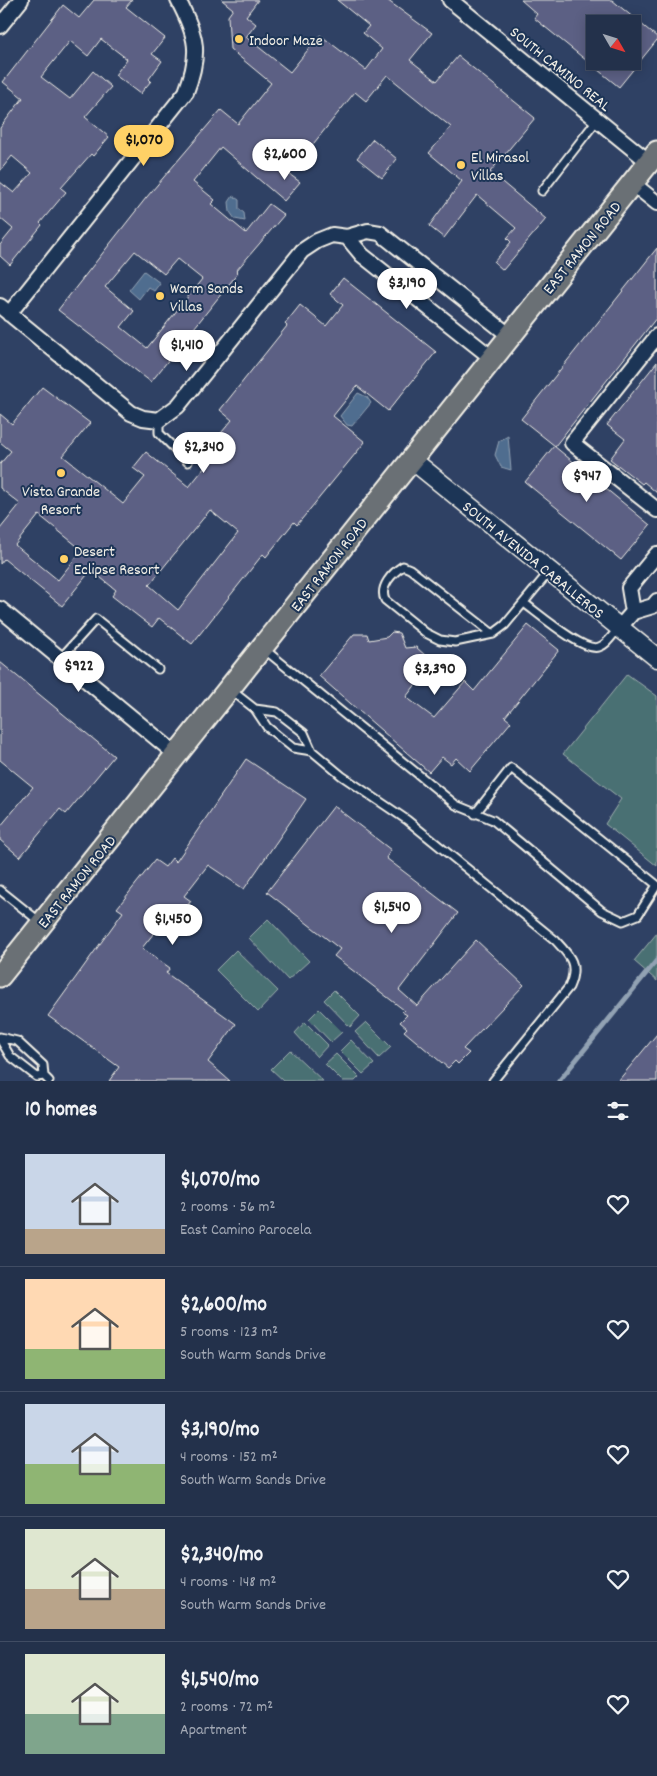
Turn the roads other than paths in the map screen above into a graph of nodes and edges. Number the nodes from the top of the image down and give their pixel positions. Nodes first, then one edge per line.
1 (21, 0) edge
2 (178, 0) edge
3 (450, 0) edge
4 (0, 26) edge
5 (597, 120) junction
6 (653, 157) edge
7 (632, 183) junction
8 (542, 191) dead end
9 (657, 203) edge
10 (347, 237) junction
11 (5, 310) edge
12 (510, 336) junction
13 (657, 336) edge
14 (492, 358) junction
15 (159, 420) junction
16 (411, 459) junction
17 (188, 462) dead end
18 (657, 510) edge
19 (657, 554) edge
20 (550, 571) junction
21 (657, 601) edge
22 (524, 603) junction
23 (0, 609) edge
24 (633, 612) junction
25 (619, 628) junction
26 (493, 634) junction
27 (262, 648) junction
28 (60, 658) junction
29 (657, 658) edge
30 (158, 669) dead end
31 (229, 689) junction
32 (254, 709) junction
33 (312, 750) junction
34 (177, 756) junction
35 (475, 814) junction
36 (657, 885) edge
37 (0, 890) edge
38 (42, 924) junction
39 (0, 976) edge
40 (0, 1038) edge
41 (46, 1079) edge
42 (493, 1081) edge

1 - 4 street
2 - 11 street
3 - 5 street, SOUTH CAMINO REAL
5 - 6 street, SOUTH CAMINO REAL
5 - 8 lane
6 - 7 main road, EAST RAMON ROAD
7 - 9 street
7 - 12 main road, EAST RAMON ROAD
10 - 12 street
10 - 14 street
10 - 15 street
11 - 15 street
12 - 14 main road, EAST RAMON ROAD
13 - 18 street
14 - 16 main road, EAST RAMON ROAD
15 - 17 lane
16 - 20 street, SOUTH AVENIDA CABALLEROS
16 - 27 main road, EAST RAMON ROAD
19 - 24 street
20 - 22 lane
20 - 25 street, SOUTH AVENIDA CABALLEROS
21 - 24 street
22 - 25 lane
22 - 26 lane
23 - 28 street
24 - 25 street
25 - 29 street, SOUTH AVENIDA CABALLEROS
26 - 26 lane
27 - 31 main road, EAST RAMON ROAD
27 - 35 lane
28 - 30 lane
28 - 34 street
31 - 32 lane
31 - 34 main road, EAST RAMON ROAD
32 - 33 lane
32 - 33 lane
33 - 42 lane
34 - 38 main road, EAST RAMON ROAD
35 - 36 lane
35 - 36 lane
37 - 38 lane
38 - 39 main road, EAST RAMON ROAD
40 - 41 lane
40 - 41 lane

